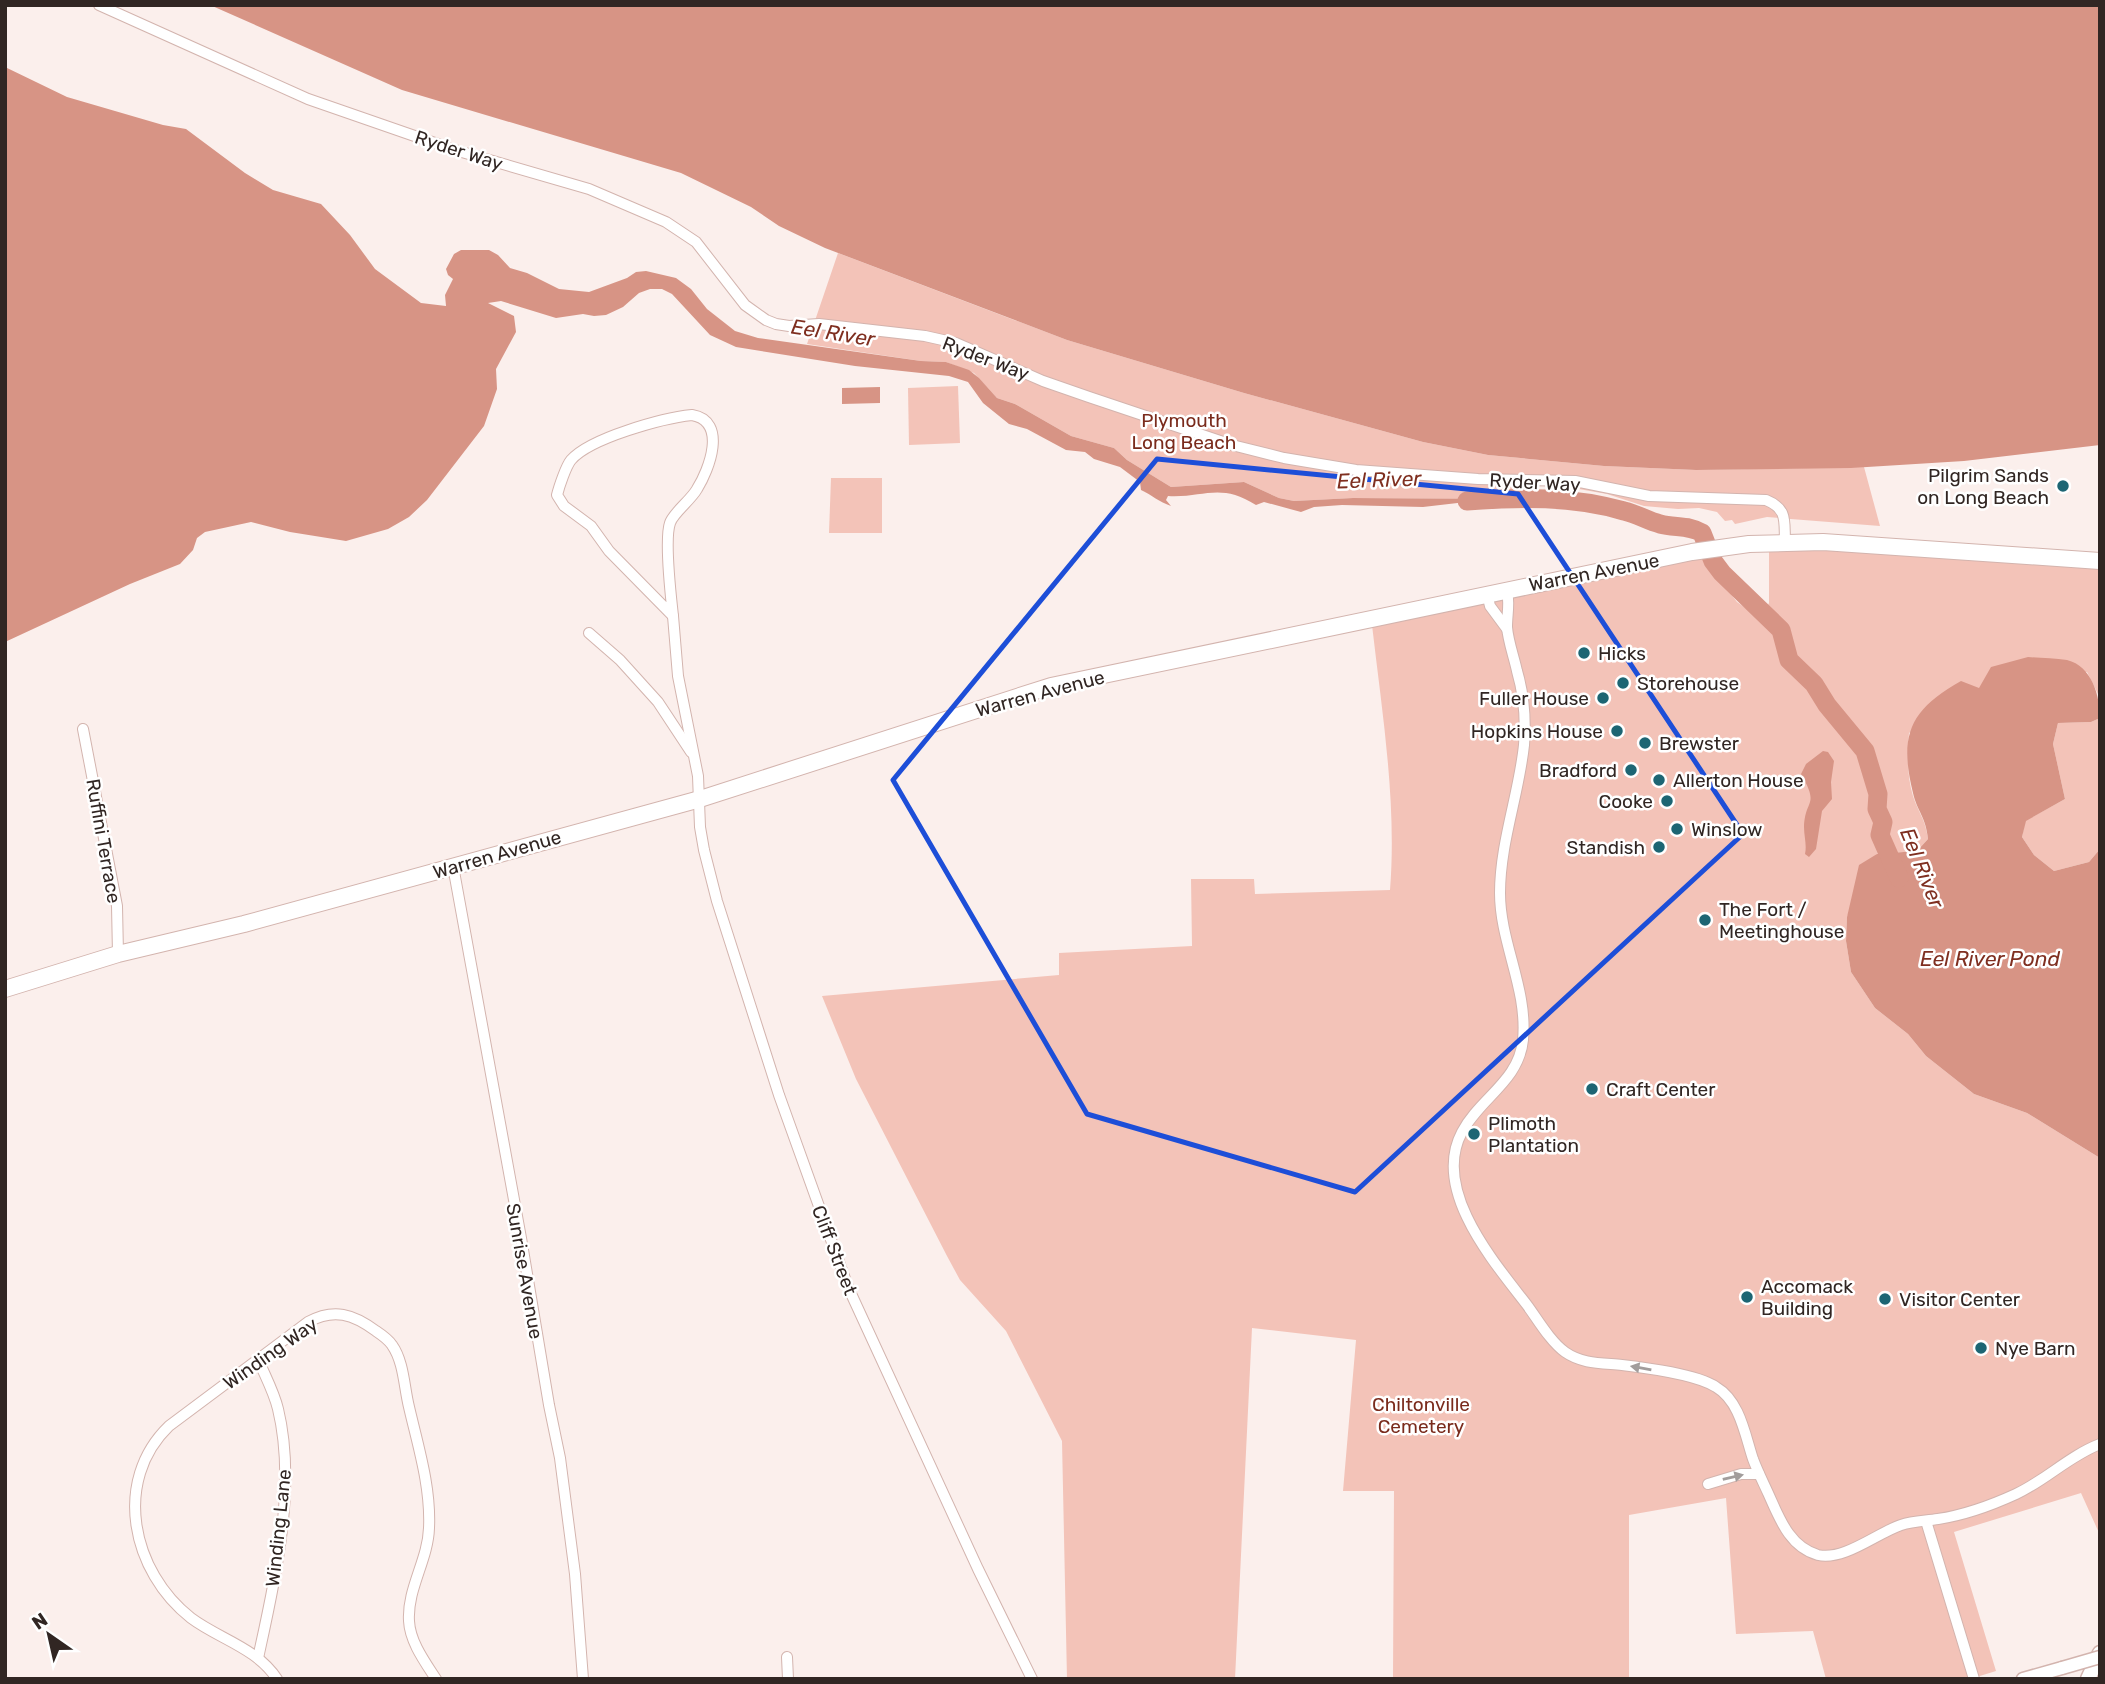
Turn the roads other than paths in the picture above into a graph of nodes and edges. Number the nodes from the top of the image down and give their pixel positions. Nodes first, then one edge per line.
1 (99, 5) edge
2 (1786, 541) junction
3 (2100, 561) edge
4 (1507, 590) junction
5 (1487, 594) junction
6 (673, 616) junction
7 (1507, 629) junction
8 (589, 633) dead end
9 (83, 729) dead end
10 (694, 755) junction
11 (700, 799) junction
12 (453, 866) junction
13 (118, 954) junction
14 (5, 989) edge
15 (258, 1359) junction
16 (2100, 1444) edge
17 (1759, 1474) junction
18 (1707, 1484) dead end
19 (1926, 1521) junction
20 (2100, 1655) edge
21 (787, 1657) dead end
22 (258, 1658) junction
23 (277, 1679) edge
24 (436, 1679) edge
25 (583, 1679) edge
26 (788, 1679) edge
27 (1032, 1679) edge
28 (1974, 1679) edge
29 (2023, 1679) edge
30 (2088, 1679) edge

1 - 2 street, Ryder Way
2 - 3 main road, Warren Avenue
2 - 4 main road, Warren Avenue
4 - 5 main road, Warren Avenue
4 - 7 street
5 - 7 street
5 - 11 main road, Warren Avenue
6 - 6 street, Cliff Street
6 - 10 street, Cliff Street
17 -> 7 street
8 - 10 street
9 - 13 street, Ruffini Terrace
10 - 11 street, Cliff Street
11 - 12 main road, Warren Avenue
11 - 27 street, Cliff Street
12 - 13 main road, Warren Avenue
12 - 25 street, Sunrise Avenue
13 - 14 main road, Warren Avenue
15 - 22 street, Winding Lane
15 - 22 street, Winding Way
15 - 24 street, Winding Way
16 - 19 street
18 -> 17 street
17 - 19 street
19 - 28 street
20 - 29 street, bridge
20 - 30 main road
21 - 26 street
22 - 23 street, Winding Way

